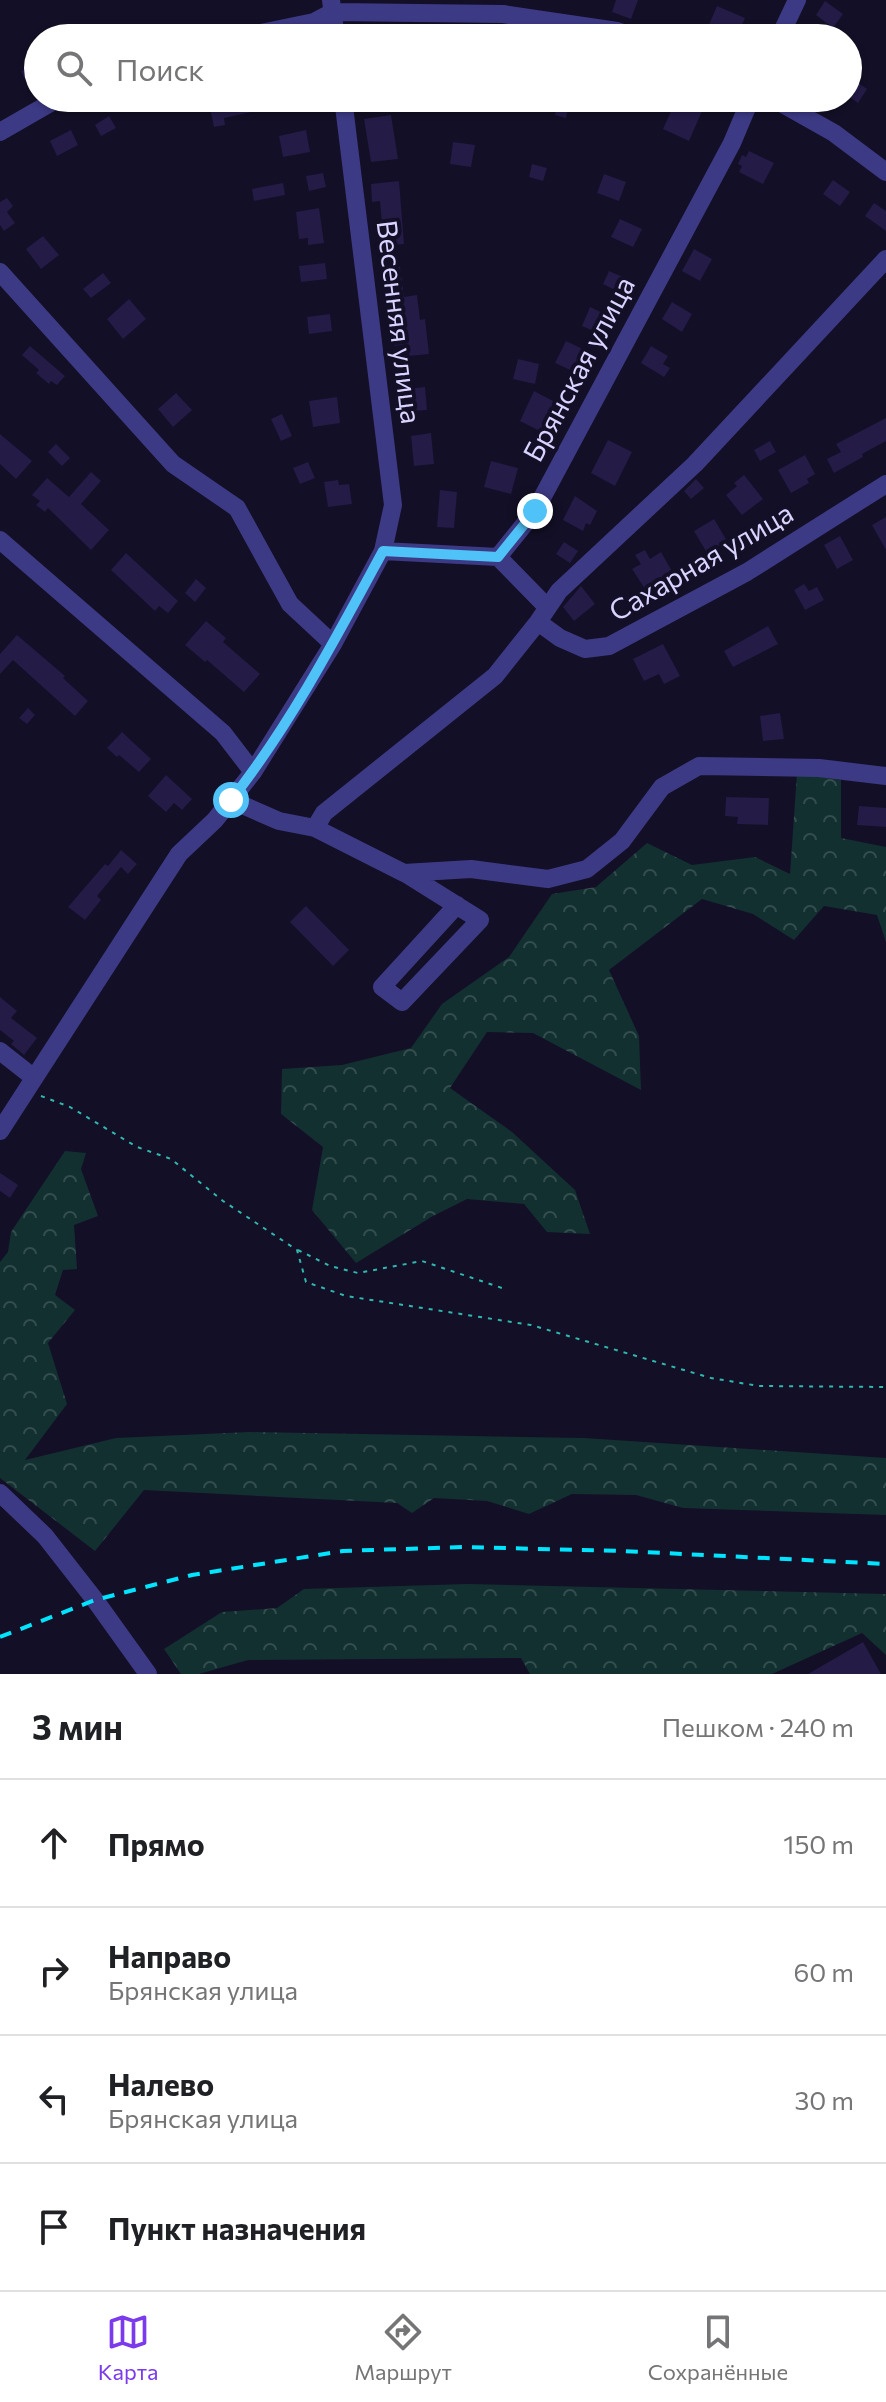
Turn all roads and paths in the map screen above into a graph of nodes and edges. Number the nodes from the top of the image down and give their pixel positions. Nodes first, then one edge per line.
1 (797, 0) edge
2 (332, 6) edge
3 (304, 24) edge
4 (570, 24) edge
5 (786, 24) edge
6 (35, 112) edge
7 (345, 112) edge
8 (745, 112) edge
9 (797, 112) edge
10 (0, 132) edge
11 (886, 172) edge
12 (886, 259) edge
13 (0, 272) edge
14 (886, 484) edge
15 (0, 540) edge
16 (383, 551) junction
17 (498, 557) junction
18 (543, 614) junction
19 (333, 644) junction
20 (253, 772) junction
21 (886, 776) edge
22 (231, 800) junction
23 (315, 828) junction
24 (404, 873) junction
25 (457, 905) junction
26 (0, 1051) edge
27 (29, 1084) junction
28 (0, 1131) edge
29 (297, 1250) junction
30 (502, 1288) dead end
31 (886, 1387) edge
32 (0, 1493) edge
33 (148, 1674) edge

1 - 5 street
2 - 3 street
2 - 4 street
6 - 10 street
7 - 16 street, Весенняя улица
8 - 17 street, Брянская улица
9 - 11 street
12 - 18 street
13 - 19 street
14 - 18 street, Сахарная улица
15 - 20 street
16 - 17 street
16 - 19 street, Весенняя улица
17 - 18 street, Сахарная улица
18 - 23 street
19 - 20 street, Весенняя улица
20 - 22 street, Весенняя улица
21 - 24 street
22 - 23 street
22 - 27 street, Весенняя улица
23 - 24 street
24 - 25 street
25 - 25 street
26 - 27 street
27 - 28 street, Весенняя улица
27 - 29 path
29 - 30 path
29 - 31 path
32 - 33 street

